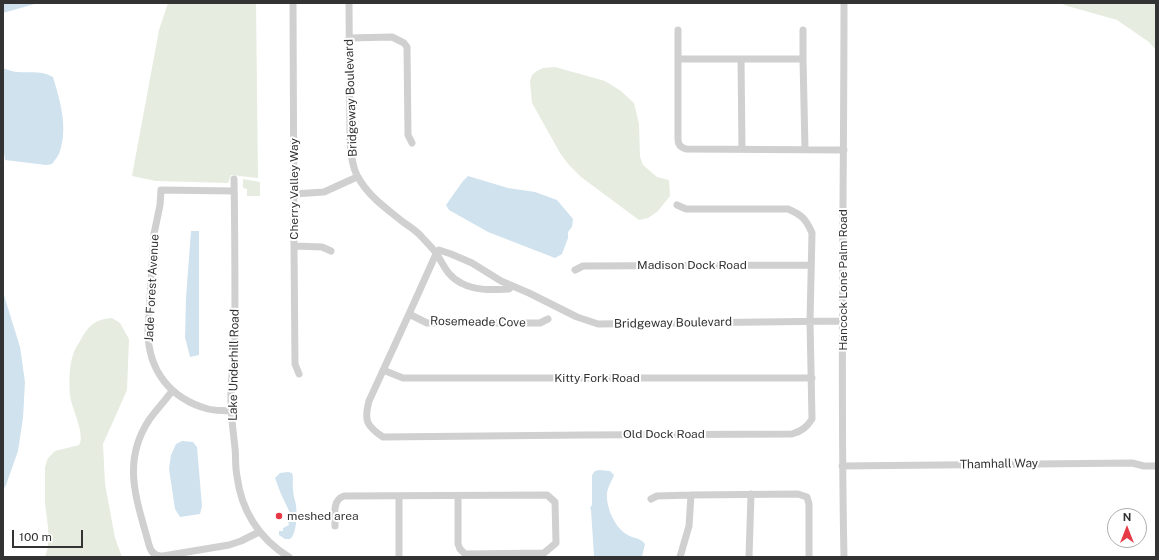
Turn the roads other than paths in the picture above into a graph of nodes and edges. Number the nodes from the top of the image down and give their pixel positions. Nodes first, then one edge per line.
1 (293, 3) edge
2 (349, 3) edge
3 (844, 3) edge
4 (678, 30) dead end
5 (804, 30) dead end
6 (349, 38) junction
7 (678, 59) junction
8 (741, 59) junction
9 (804, 59) junction
10 (412, 144) dead end
11 (742, 149) junction
12 (805, 149) junction
13 (844, 150) junction
14 (357, 177) junction
15 (234, 179) dead end
16 (234, 191) junction
17 (294, 194) junction
18 (678, 205) dead end
19 (294, 246) junction
20 (331, 251) dead end
21 (436, 254) junction
22 (810, 265) junction
23 (575, 270) dead end
24 (512, 286) junction
25 (409, 314) junction
26 (548, 319) dead end
27 (810, 321) junction
28 (842, 321) junction
29 (384, 370) junction
30 (298, 374) dead end
31 (812, 378) junction
32 (172, 391) junction
33 (230, 411) junction
34 (842, 466) junction
35 (1156, 466) edge
36 (751, 494) junction
37 (691, 495) junction
38 (399, 496) junction
39 (458, 496) junction
40 (651, 499) dead end
41 (335, 526) dead end
42 (259, 532) junction
43 (505, 556) edge
44 (289, 557) edge
45 (399, 557) edge
46 (680, 557) edge
47 (749, 557) edge
48 (809, 557) edge
49 (844, 557) edge

1 - 17 street, Cherry Valley Way
2 - 6 street, Bridgeway Boulevard
3 - 13 street, Hancock Lone Palm Road
4 - 7 street
5 - 9 street
6 - 10 street
6 - 14 street, Bridgeway Boulevard
7 - 8 street
7 - 11 street
8 - 9 street
8 - 11 street
9 - 12 street
11 - 12 street
12 - 13 street
13 - 28 street, Hancock Lone Palm Road
14 - 17 street
14 - 21 street, Bridgeway Boulevard
15 - 16 street, Lake Underhill Road
16 - 32 street, Jade Forest Avenue
16 - 33 street, Lake Underhill Road
17 - 19 street, Cherry Valley Way
18 - 22 street, Old Dock Road
19 - 20 street
19 - 30 street, Cherry Valley Way
21 - 24 street, Bridgeway Boulevard
21 - 24 street, Bridgeway Boulevard
21 - 25 street, Old Dock Road
22 - 23 street, Madison Dock Road
22 - 27 street, Old Dock Road
24 - 27 street, Bridgeway Boulevard
25 - 26 street, Rosemeade Cove
25 - 29 street, Old Dock Road
27 - 28 street, Bridgeway Boulevard
27 - 31 street, Old Dock Road
28 - 34 street, Hancock Lone Palm Road
29 - 31 street, Kitty Fork Road
29 - 31 street, Old Dock Road
32 - 33 street, Jade Forest Avenue
32 - 42 street
33 - 42 street, Lake Underhill Road
34 - 35 street, Thamhall Way
34 - 49 street, Hancock Lone Palm Road
36 - 37 street
36 - 47 street
36 - 48 street
37 - 40 street
37 - 46 street
38 - 39 street
38 - 41 street
38 - 45 street
39 - 43 street
39 - 43 street
42 - 44 street, Lake Underhill Road

